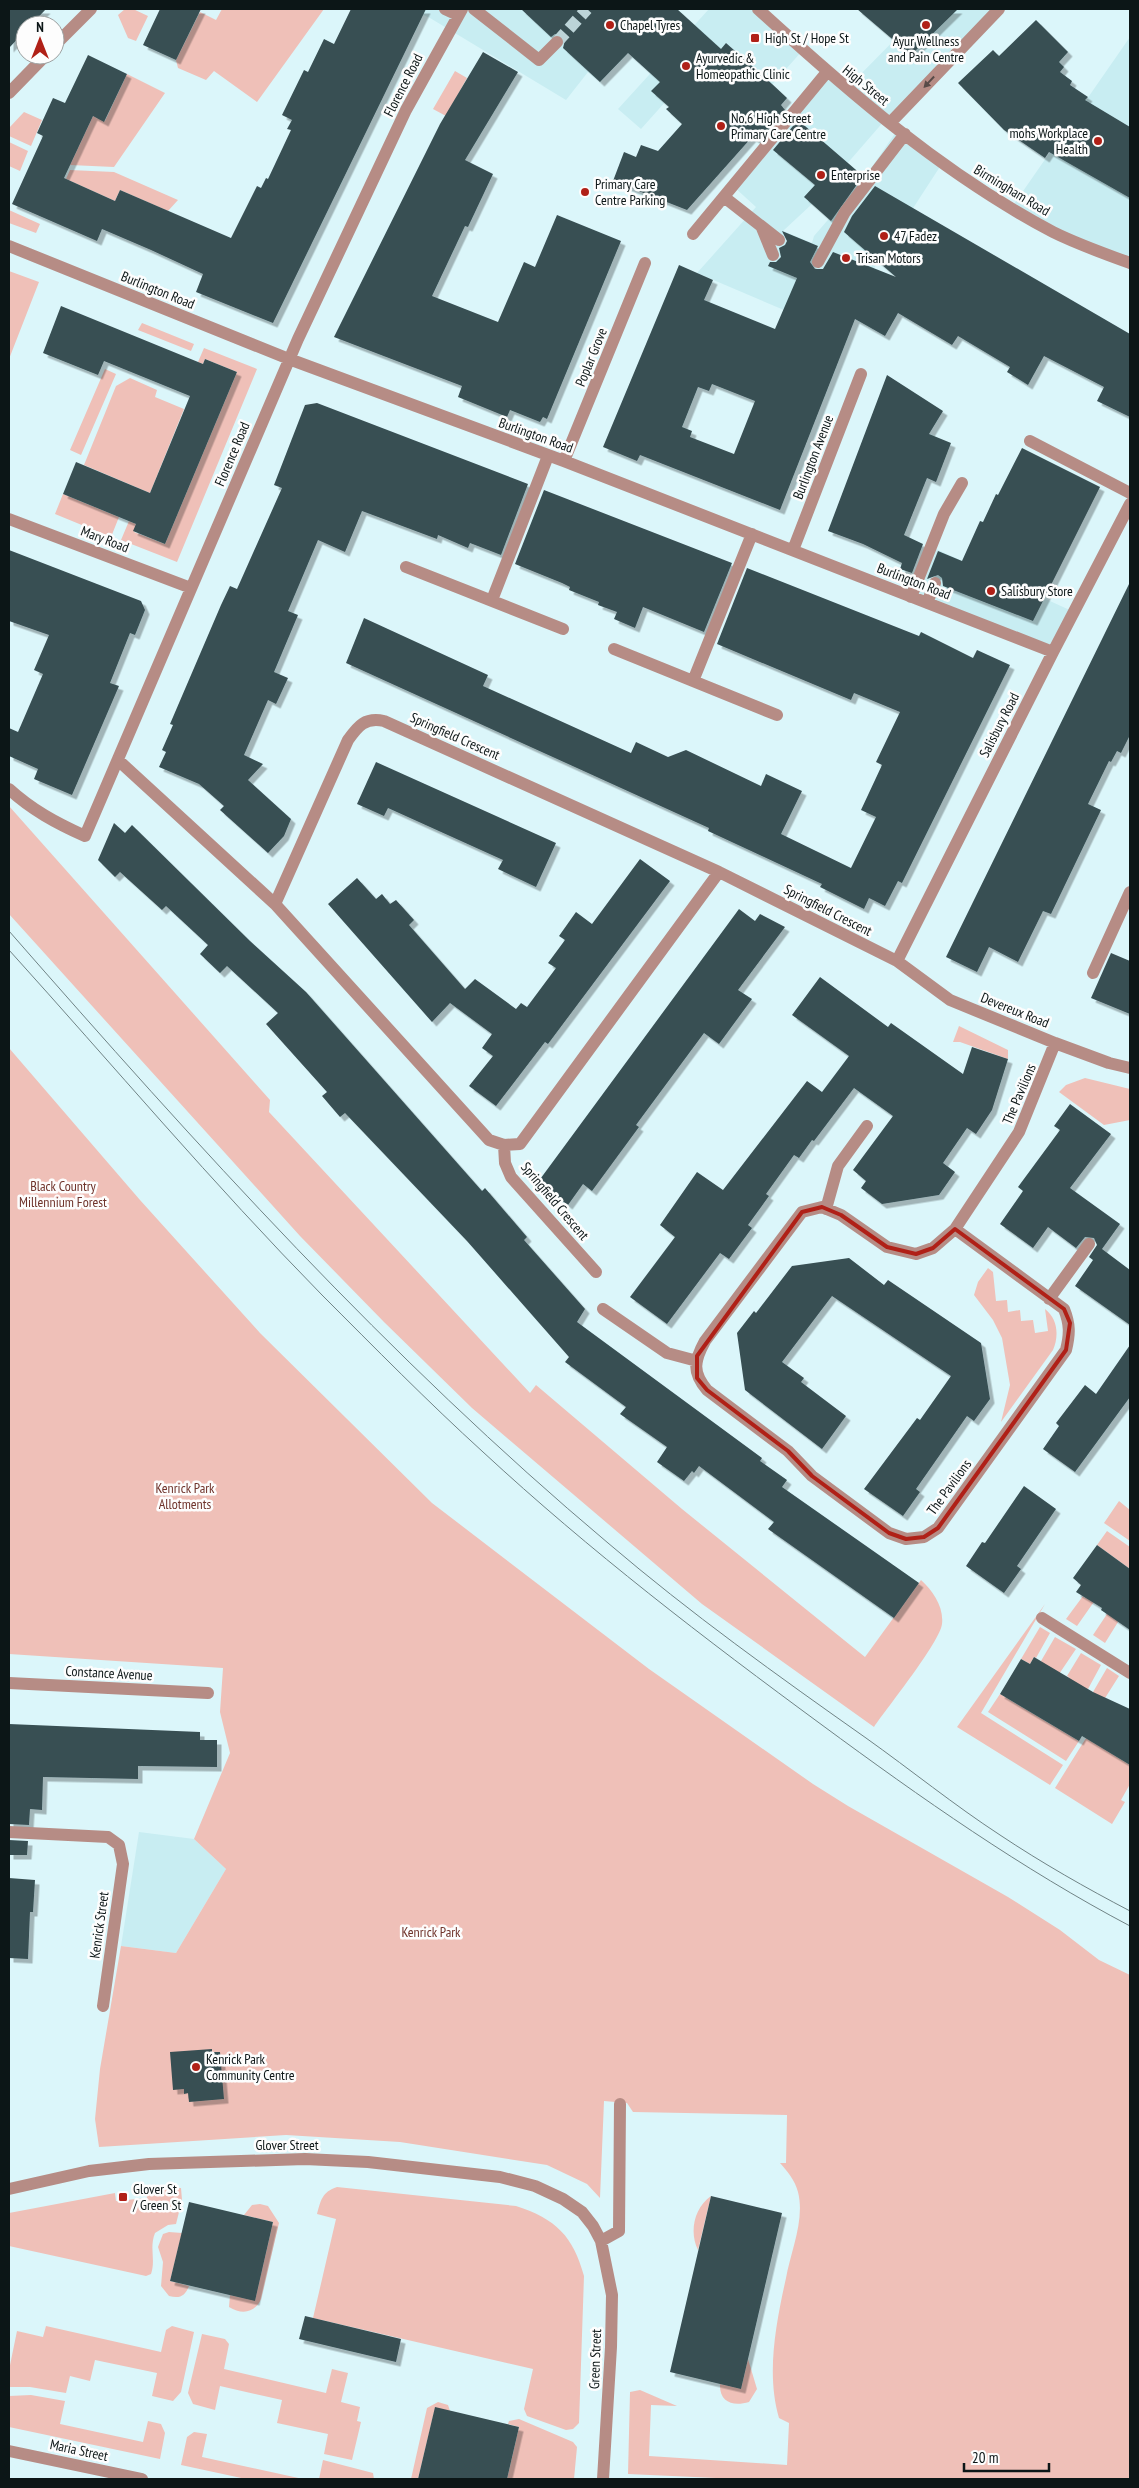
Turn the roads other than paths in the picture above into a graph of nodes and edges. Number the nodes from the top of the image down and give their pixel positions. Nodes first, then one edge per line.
1 (91, 9) edge
2 (445, 9) edge
3 (474, 9) edge
4 (758, 9) edge
5 (999, 9) edge
6 (460, 12) edge
7 (65, 35) edge
8 (557, 42) tunnel mouth
9 (36, 65) edge
10 (827, 72) junction
11 (9, 93) edge
12 (890, 123) junction
13 (905, 134) junction
14 (724, 197) junction
15 (762, 228) junction
16 (693, 234) dead end
17 (779, 240) dead end
18 (9, 246) edge
19 (773, 255) dead end
20 (818, 262) dead end
21 (645, 263) dead end
22 (1130, 263) edge
23 (289, 359) junction
24 (860, 374) dead end
25 (1030, 441) dead end
26 (548, 456) junction
27 (564, 462) junction
28 (962, 483) dead end
29 (1130, 493) edge
30 (1130, 504) edge
31 (9, 519) edge
32 (752, 534) junction
33 (793, 550) junction
34 (406, 567) dead end
35 (935, 582) dead end
36 (191, 588) junction
37 (911, 597) junction
38 (492, 600) junction
39 (927, 603) junction
40 (564, 629) dead end
41 (614, 649) dead end
42 (1053, 652) junction
43 (693, 681) junction
44 (778, 715) dead end
45 (118, 760) junction
46 (9, 789) edge
47 (719, 872) junction
48 (1130, 892) edge
49 (274, 904) junction
50 (898, 961) junction
51 (1093, 973) dead end
52 (1056, 1043) junction
53 (1130, 1068) edge
54 (867, 1126) dead end
55 (504, 1145) junction
56 (826, 1209) junction
57 (955, 1229) junction
58 (1089, 1244) dead end
59 (596, 1272) dead end
60 (1049, 1299) junction
61 (603, 1308) dead end
62 (697, 1360) junction
63 (1042, 1618) dead end
64 (1130, 1673) edge
65 (9, 1683) edge
66 (208, 1693) dead end
67 (9, 1832) edge
68 (103, 2006) dead end
69 (620, 2104) dead end
70 (9, 2189) edge
71 (563, 2198) joint
72 (601, 2241) junction
73 (9, 2451) edge
74 (142, 2479) edge
75 (602, 2479) edge

1 - 7 street
2 - 6 street
3 - 8 street
4 - 10 street, High Street
5 -> 12 street
6 - 23 street, Florence Road
9 - 11 street
10 - 12 street, High Street
10 - 14 street
12 - 13 street, Birmingham Road
13 - 20 street
13 - 22 street, Birmingham Road
14 - 15 street
14 - 16 street
15 - 17 street
15 - 19 street
18 - 23 street, Burlington Road
21 - 27 street, Poplar Grove
23 - 26 street, Burlington Road
23 - 36 street, Florence Road
24 - 33 street, Burlington Avenue
25 - 29 street
26 - 27 street, Burlington Road
26 - 38 street
27 - 32 street, Burlington Road
28 - 37 street
30 - 42 street, Salisbury Road
31 - 36 street, Mary Road
32 - 33 street, Burlington Road
32 - 43 street
33 - 37 street, Burlington Road
34 - 38 street
35 - 39 street
36 - 45 street, Florence Road
37 - 39 street, Burlington Road
38 - 40 street
39 - 42 street, Burlington Road
41 - 43 street
42 - 50 street, Salisbury Road
43 - 44 street
45 - 46 street, Florence Road
45 - 49 street
47 - 49 street, Springfield Crescent
47 - 50 street, Springfield Crescent
47 - 55 street, Springfield Crescent
48 - 51 street
49 - 55 street
50 - 52 street, Devereux Road
52 - 53 street, Devereux Road
52 - 57 street, The Pavilions
54 - 56 street
55 - 59 street, Springfield Crescent
56 - 57 street, The Pavilions
56 - 62 street
57 - 60 street, The Pavilions
58 - 60 street
60 - 62 street, The Pavilions
61 - 62 street
63 - 64 street
65 - 66 street, Constance Avenue
67 - 68 street, Kenrick Street
69 - 72 street
70 - 71 street, Glover Street
71 - 72 street, Green Street
72 - 75 street, Green Street
73 - 74 street, Maria Street

